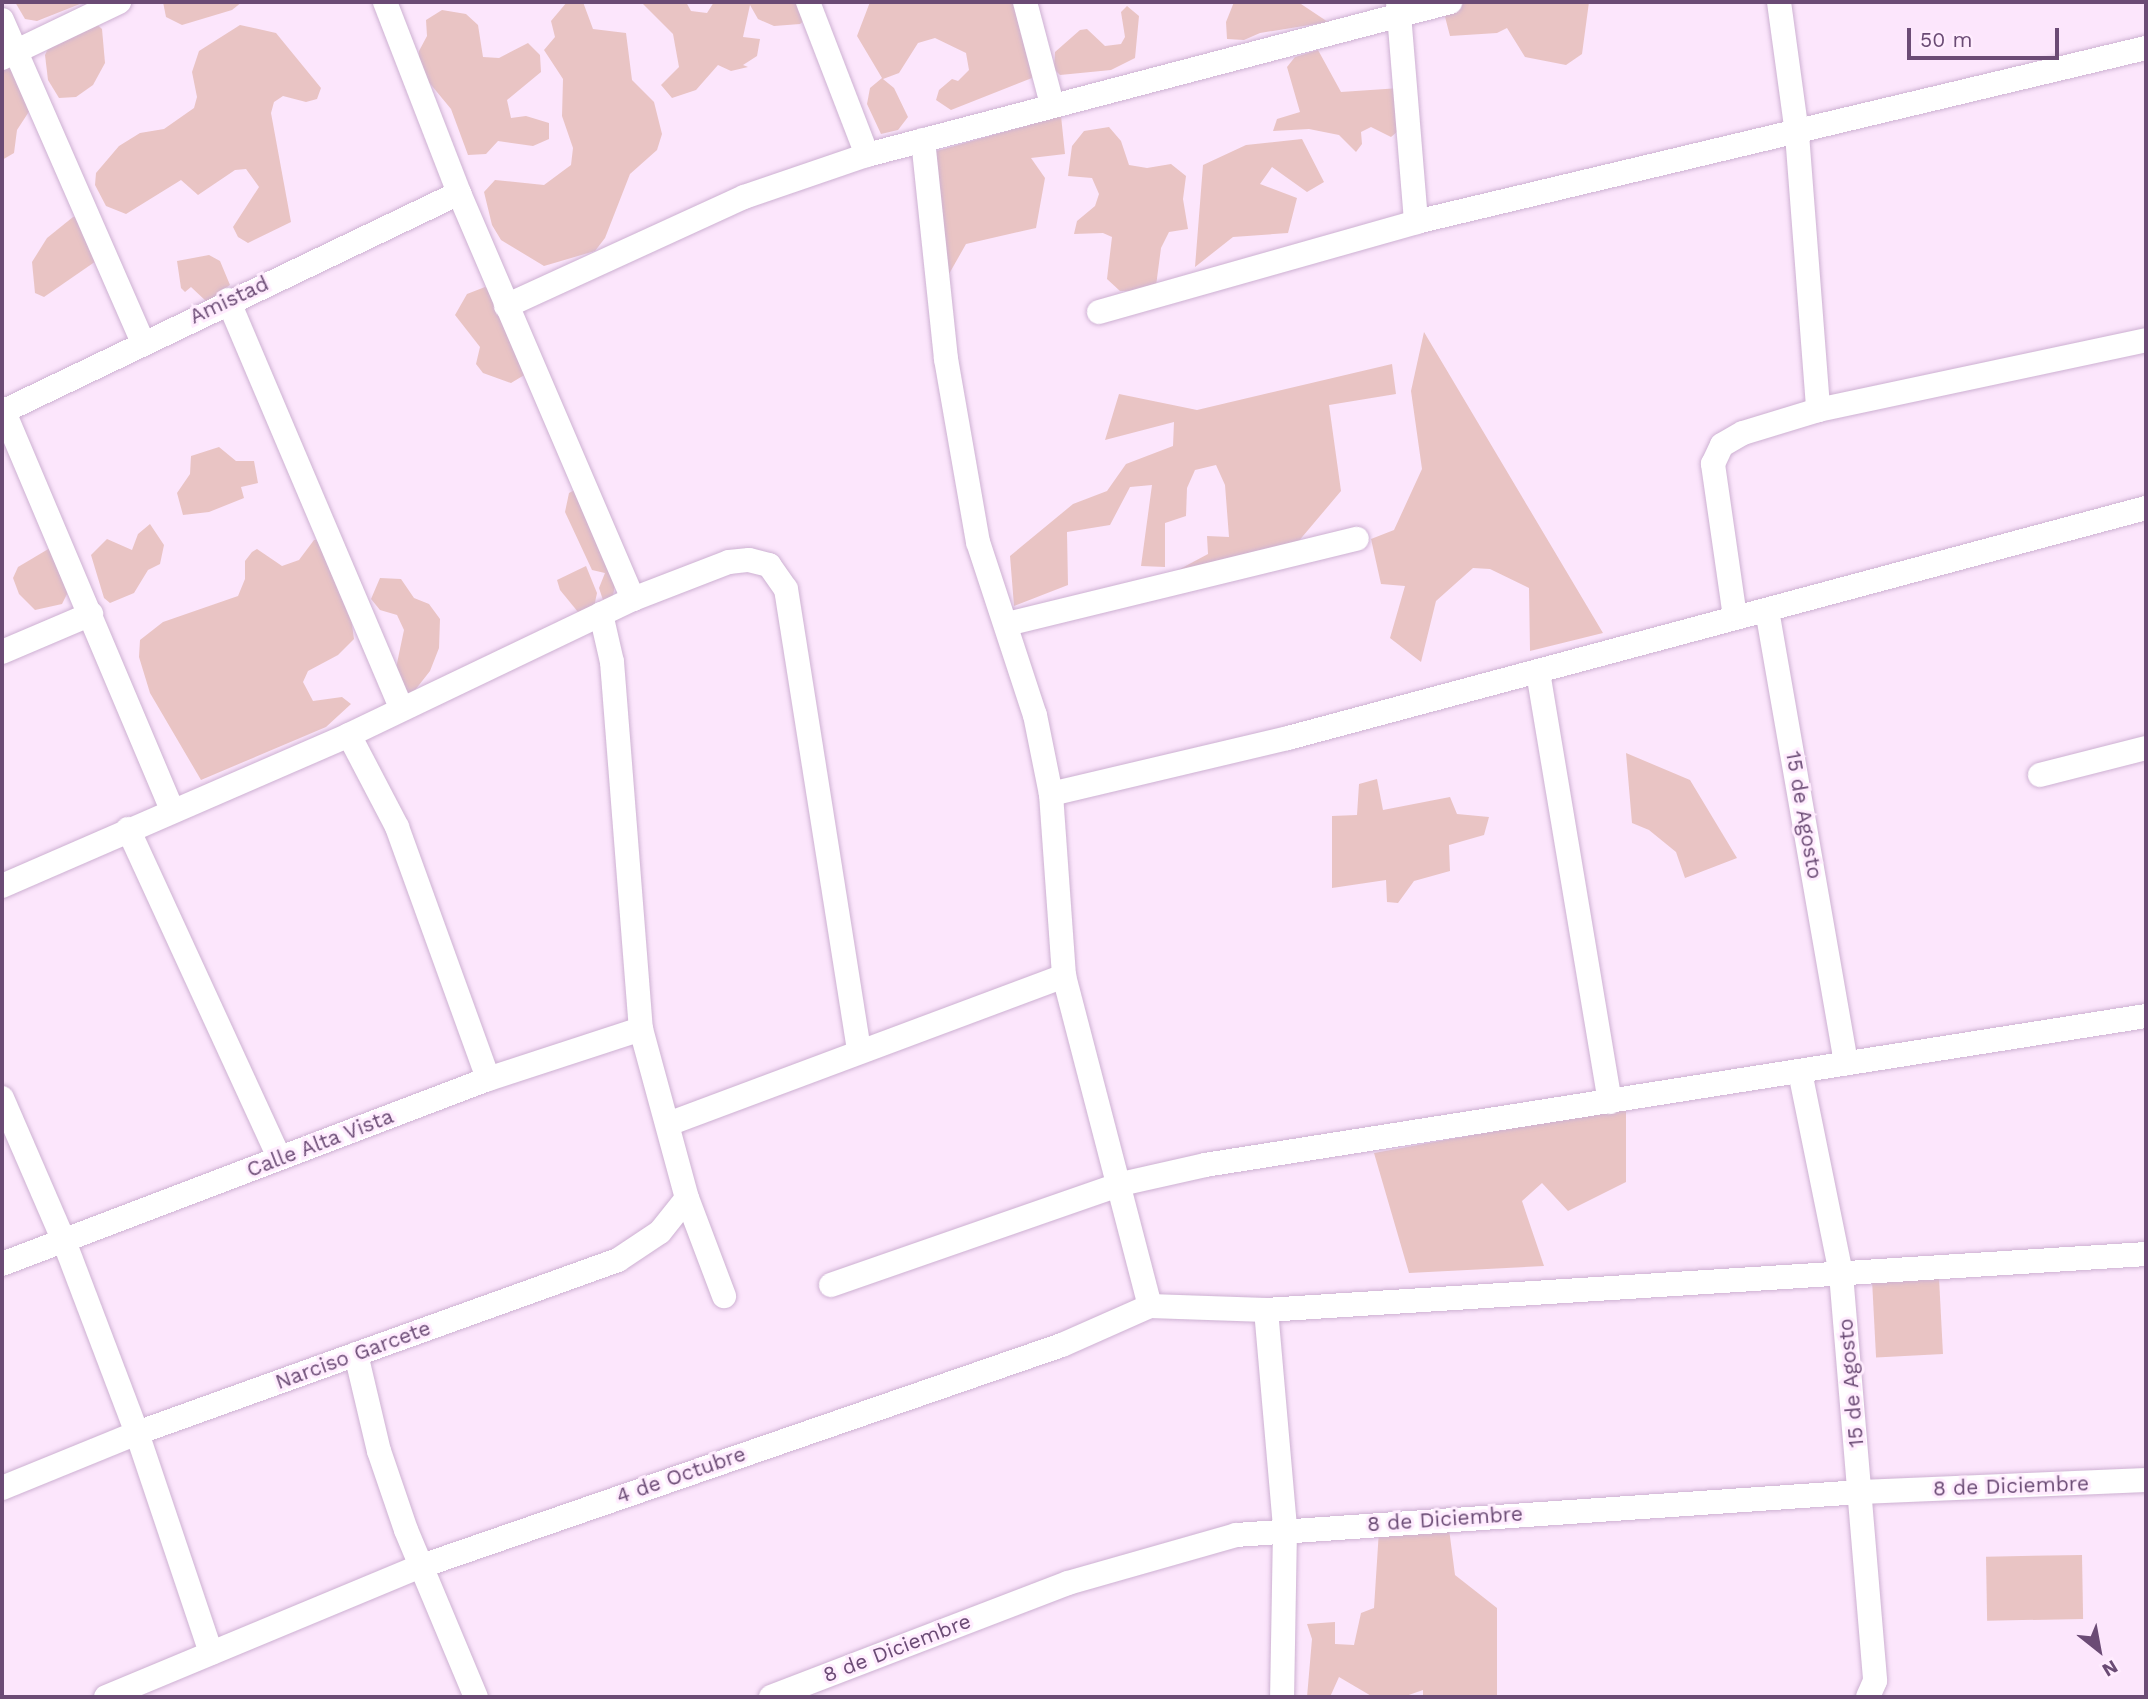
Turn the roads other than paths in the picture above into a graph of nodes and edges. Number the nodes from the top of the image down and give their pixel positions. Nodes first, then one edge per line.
1 (119, 2) edge
2 (385, 2) edge
3 (808, 2) edge
4 (1025, 2) edge
5 (1450, 2) edge
6 (1779, 2) edge
7 (1398, 8) edge
8 (2, 20) edge
9 (2146, 48) edge
10 (8, 55) edge
11 (1052, 104) junction
12 (1797, 134) junction
13 (923, 140) junction
14 (867, 155) junction
15 (459, 193) junction
16 (1416, 222) junction
17 (228, 300) junction
18 (506, 306) junction
19 (1099, 312) dead end
20 (2146, 340) edge
21 (143, 342) junction
22 (1818, 410) junction
23 (3, 412) edge
24 (2146, 508) edge
25 (1357, 539) dead end
26 (633, 599) junction
27 (1767, 610) junction
28 (91, 614) junction
29 (601, 614) junction
30 (1735, 617) junction
31 (1007, 624) junction
32 (3, 649) edge
33 (1538, 672) junction
34 (401, 707) junction
35 (349, 736) junction
36 (2146, 748) edge
37 (2040, 775) dead end
38 (1051, 793) junction
39 (172, 809) junction
40 (128, 829) junction
41 (2, 886) edge
42 (1064, 976) junction
43 (2146, 1016) edge
44 (640, 1029) junction
45 (859, 1051) junction
46 (1846, 1063) junction
47 (1800, 1072) junction
48 (488, 1080) junction
49 (2, 1098) edge
50 (1610, 1101) junction
51 (668, 1124) junction
52 (279, 1158) junction
53 (1121, 1184) junction
54 (687, 1198) junction
55 (64, 1241) junction
56 (2146, 1254) edge
57 (2, 1264) edge
58 (1841, 1274) junction
59 (831, 1285) dead end
60 (724, 1296) dead end
61 (1150, 1306) junction
62 (1266, 1310) junction
63 (356, 1354) junction
64 (138, 1433) junction
65 (2146, 1480) edge
66 (2, 1488) edge
67 (1861, 1492) junction
68 (1285, 1529) junction
69 (419, 1567) junction
70 (211, 1653) junction
71 (106, 1697) edge
72 (476, 1697) edge
73 (771, 1697) edge
74 (1282, 1697) edge
75 (1868, 1697) edge

1 - 10 street
2 - 15 street
3 - 14 street
4 - 11 street
5 - 7 street
6 - 12 street
7 - 11 street
7 - 16 street
8 - 10 street
9 - 12 street
10 - 21 street
11 - 13 street
12 - 16 street
12 - 22 street
13 - 14 street
13 - 31 street
14 - 18 street
15 - 17 street, Amistad
15 - 18 street
16 - 19 street
17 - 21 street, Amistad
17 - 34 street
18 - 26 street
20 - 22 street
21 - 23 street, Amistad
22 - 30 street
23 - 28 street
24 - 27 street
25 - 31 street
26 - 29 street
26 - 45 street
27 - 30 street
27 - 46 street, 15 de Agosto
28 - 32 street
28 - 39 street
29 - 34 street
29 - 44 street
30 - 33 street
31 - 38 street
33 - 38 street
33 - 50 street
34 - 35 street
35 - 39 street
35 - 48 street
36 - 37 street
38 - 42 street
39 - 40 street
40 - 41 street
40 - 52 street
42 - 45 street
42 - 53 street
43 - 46 street
44 - 48 street, Calle Alta Vista
44 - 51 street
45 - 51 street
46 - 47 street
47 - 50 street
47 - 58 street, 15 de Agosto
48 - 52 street, Calle Alta Vista
49 - 55 street
50 - 53 street
51 - 54 street
52 - 55 street, Calle Alta Vista
53 - 59 street
53 - 61 street
54 - 60 street
54 - 63 street, Narciso Garcete
55 - 57 street, Calle Alta Vista
55 - 64 street
56 - 58 street, 4 de Octubre
58 - 62 street, 4 de Octubre
58 - 67 street, 15 de Agosto
61 - 62 street, 4 de Octubre
61 - 69 street, 4 de Octubre
62 - 68 street
63 - 64 street, Narciso Garcete
63 - 69 street
64 - 66 street, Narciso Garcete
64 - 70 street
65 - 67 street, 8 de Diciembre
67 - 68 street, 8 de Diciembre
67 - 75 street, 15 de Agosto
68 - 73 street, 8 de Diciembre
68 - 74 street
69 - 70 street, 4 de Octubre
69 - 72 street
70 - 71 street, 4 de Octubre

